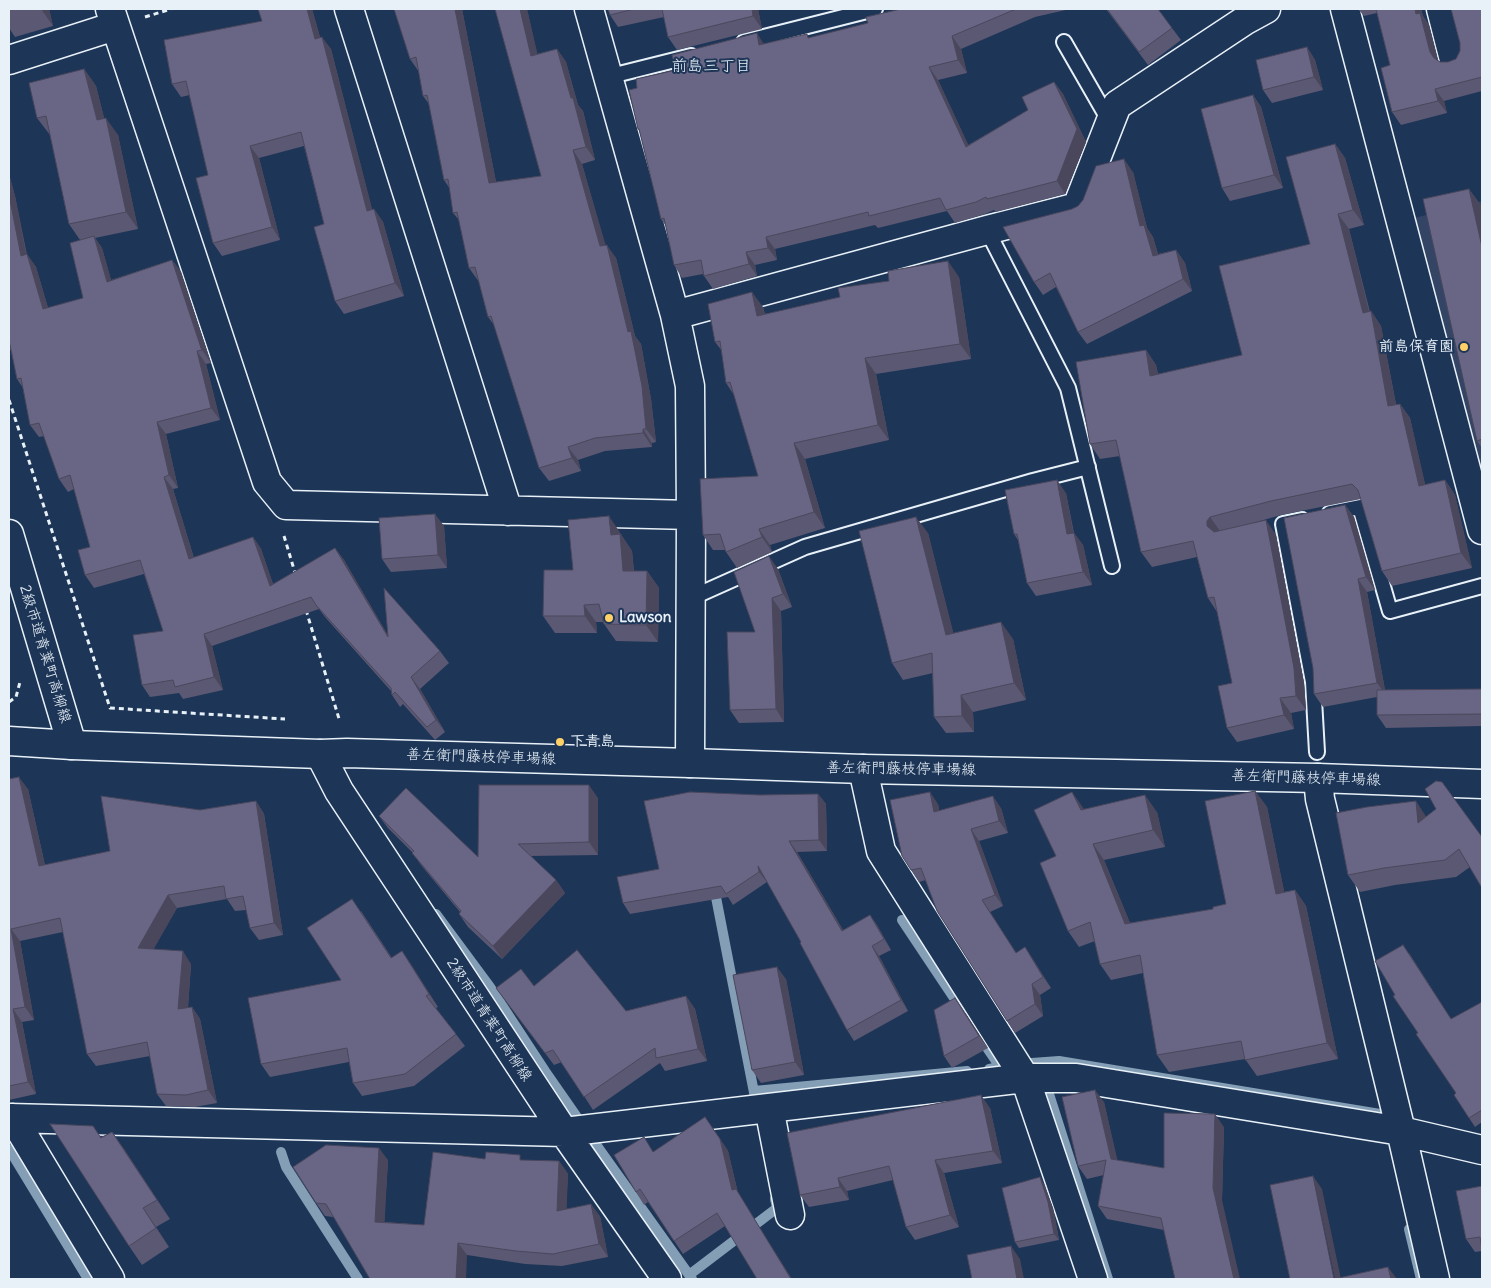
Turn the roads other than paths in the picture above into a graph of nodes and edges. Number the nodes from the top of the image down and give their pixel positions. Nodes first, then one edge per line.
1 (349, 9) edge
2 (589, 9) edge
3 (875, 9) edge
4 (1345, 9) edge
5 (1441, 9) edge
6 (1246, 13) edge
7 (113, 17) edge
8 (1064, 42) dead end
9 (732, 45) edge
10 (703, 53) edge
11 (9, 60) edge
12 (1454, 60) edge
13 (607, 77) junction
14 (1110, 123) junction
15 (987, 230) junction
16 (675, 315) junction
17 (1088, 468) junction
18 (508, 511) junction
19 (691, 515) junction
20 (1482, 530) edge
21 (9, 534) edge
22 (1112, 566) dead end
23 (1482, 586) edge
24 (691, 598) junction
25 (9, 741) edge
26 (72, 745) junction
27 (320, 754) junction
28 (690, 762) junction
29 (1317, 765) junction
30 (863, 769) junction
31 (1482, 784) edge
32 (1025, 1078) junction
33 (769, 1108) junction
34 (11, 1118) edge
35 (1401, 1131) junction
36 (564, 1132) junction
37 (1482, 1150) edge
38 (790, 1215) dead end
39 (110, 1279) edge
40 (666, 1279) edge
41 (1093, 1279) edge
42 (1435, 1279) edge

1 - 18 street
2 - 13 street
3 - 9 lane
4 - 20 street
5 - 12 street
6 - 14 street
7 - 11 street
7 - 18 street
8 - 14 lane
10 - 13 lane
13 - 16 street
14 - 15 street
15 - 16 street
15 - 17 lane
16 - 19 street
17 - 22 lane
17 - 24 lane
18 - 19 street
19 - 24 street
21 - 26 street, 2級市道青葉町高柳線
23 - 29 lane
24 - 28 street
25 - 26 street
26 - 27 street, 善左衛門藤枝停車場線
27 - 28 street, 善左衛門藤枝停車場線
27 - 36 street, 2級市道青葉町高柳線
28 - 30 street, 善左衛門藤枝停車場線
29 - 30 street, 善左衛門藤枝停車場線
29 - 31 street, 善左衛門藤枝停車場線
29 - 35 street
30 - 32 street
32 - 33 street
32 - 35 street
32 - 41 street
33 - 36 street
33 - 38 street
34 - 36 street
34 - 39 street
35 - 37 street
35 - 42 street
36 - 40 street, 2級市道青葉町高柳線

